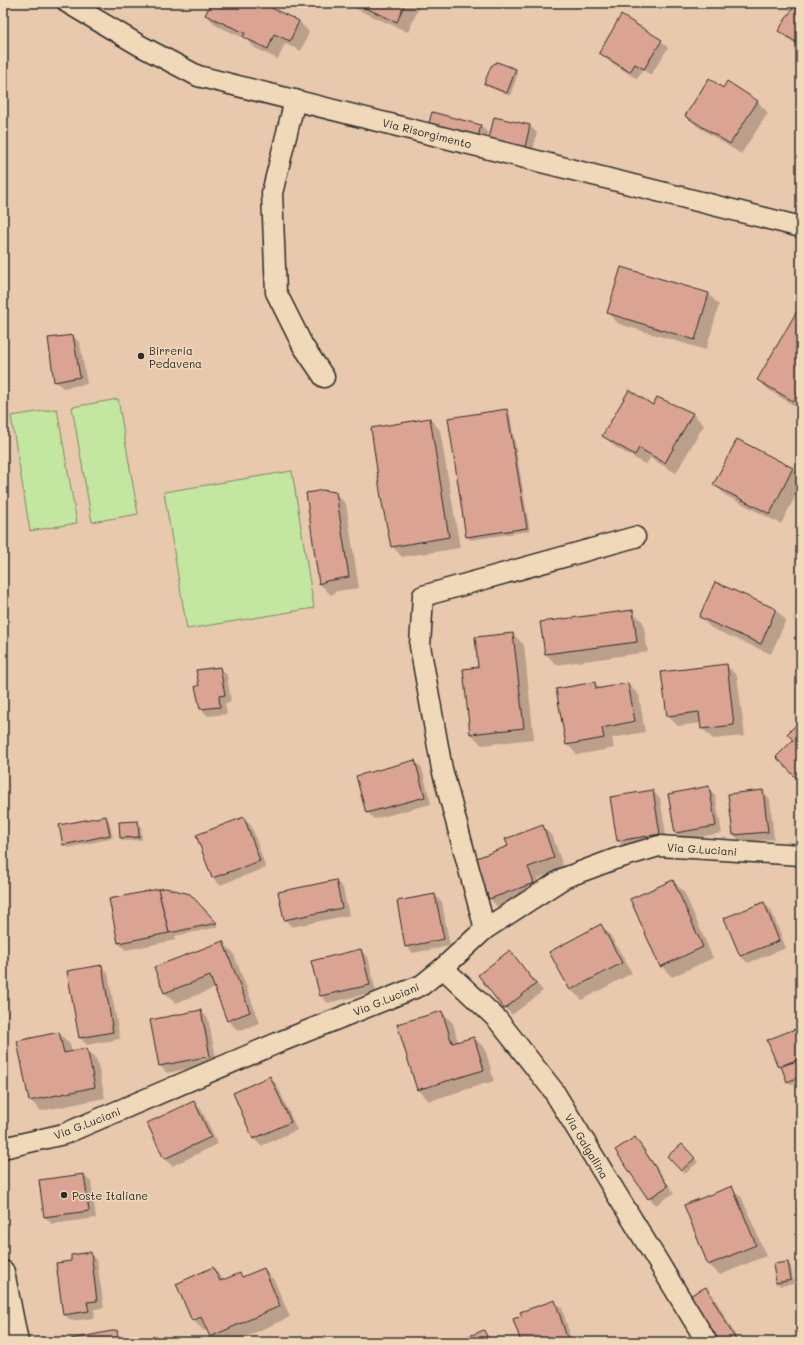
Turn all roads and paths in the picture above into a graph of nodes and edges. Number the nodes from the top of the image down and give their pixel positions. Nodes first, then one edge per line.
1 (68, 3) edge
2 (295, 100) junction
3 (801, 227) edge
4 (324, 377) dead end
5 (635, 537) dead end
6 (801, 855) edge
7 (485, 929) junction
8 (443, 968) junction
9 (3, 1148) edge
10 (3, 1272) edge
11 (17, 1342) edge
12 (707, 1342) edge

1 - 2 street, Via Risorgimento
2 - 3 street, Via Risorgimento
2 - 4 street
5 - 7 street
6 - 7 street, Via G.Luciani
7 - 8 street, Via G.Luciani
8 - 9 street, Via G.Luciani
8 - 12 street, Via Galgallina
10 - 11 main road

